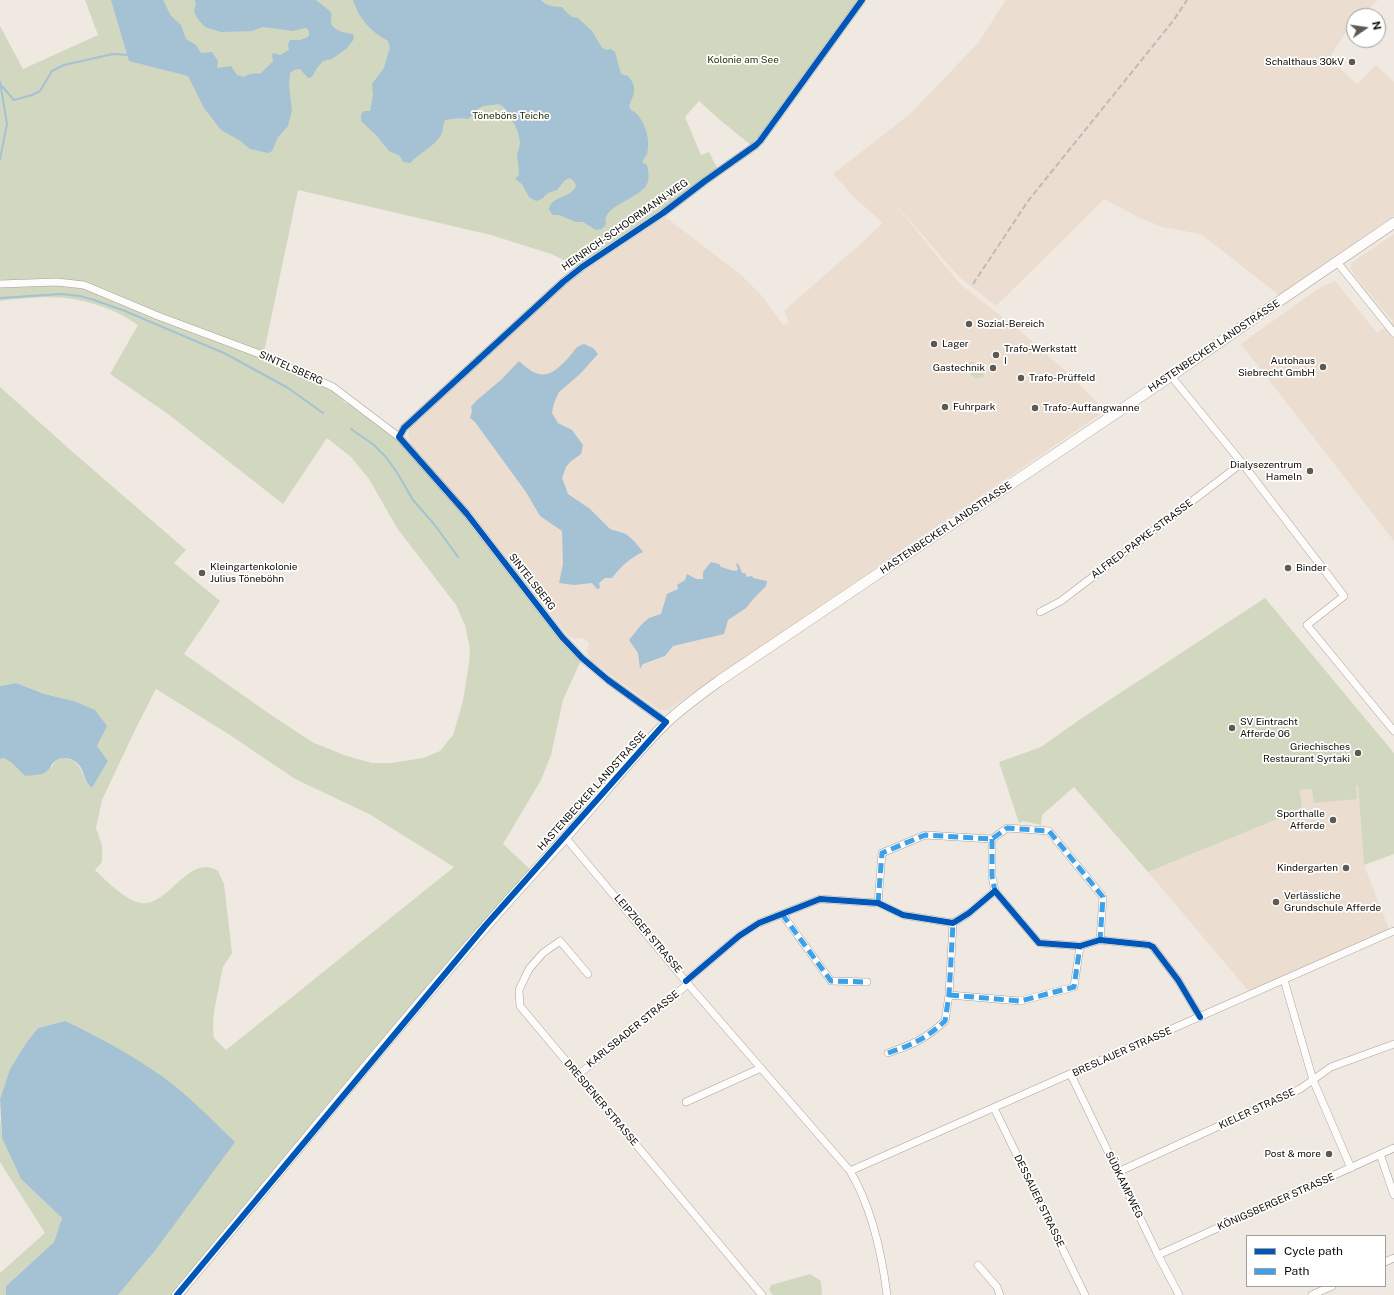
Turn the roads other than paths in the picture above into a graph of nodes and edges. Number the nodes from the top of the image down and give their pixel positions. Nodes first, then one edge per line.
1 (862, 0) edge
2 (1394, 223) edge
3 (1337, 262) junction
4 (0, 284) edge
5 (1394, 333) edge
6 (1171, 376) junction
7 (399, 437) junction
8 (1242, 463) junction
9 (1040, 612) dead end
10 (666, 722) junction
11 (1394, 731) edge
12 (565, 837) junction
13 (992, 839) junction
14 (995, 891) junction
15 (878, 903) junction
16 (782, 914) junction
17 (953, 923) junction
18 (1394, 931) edge
19 (1100, 940) junction
20 (1080, 946) junction
21 (588, 974) dead end
22 (1284, 980) junction
23 (687, 982) junction
24 (867, 982) dead end
25 (949, 995) junction
26 (1200, 1017) junction
27 (1394, 1044) edge
28 (888, 1053) dead end
29 (761, 1068) junction
30 (578, 1075) junction
31 (1070, 1075) junction
32 (1313, 1080) junction
33 (686, 1102) dead end
34 (994, 1108) junction
35 (1394, 1148) edge
36 (1380, 1154) junction
37 (1351, 1168) junction
38 (850, 1171) junction
39 (1118, 1172) junction
40 (1394, 1195) edge
41 (1158, 1255) junction
42 (978, 1265) dead end
43 (1330, 1287) edge
44 (178, 1295) edge
45 (762, 1295) edge
46 (887, 1295) edge
47 (1000, 1295) edge
48 (1085, 1295) edge
49 (1179, 1295) edge
50 (1312, 1295) edge

1 - 7 street, HEINRICH-SCHOORMANN-WEG
2 - 3 main road, HASTENBECKER LANDSTRASSE
3 - 5 street
3 - 6 main road, HASTENBECKER LANDSTRASSE
4 - 7 street, SINTELSBERG
6 - 8 street
6 - 10 main road, HASTENBECKER LANDSTRASSE
7 - 10 street, SINTELSBERG
8 - 9 street, ALFRED-PAPKE-STRASSE
8 - 11 street
10 - 12 main road, HASTENBECKER LANDSTRASSE
12 - 23 street, LEIPZIGER STRASSE
12 - 44 main road, HASTENBECKER LANDSTRASSE
13 - 14 street
13 - 15 street
13 - 19 street
14 - 17 street
14 - 20 street
15 - 16 street, KARLSBADER STRASSE
15 - 17 street
16 - 23 street, KARLSBADER STRASSE
16 - 24 street
17 - 25 street
18 - 22 street, BRESLAUER STRASSE
19 - 20 street
19 - 26 street
20 - 25 street
21 - 30 street, DRESDENER STRASSE
22 - 26 street, BRESLAUER STRASSE
22 - 32 street
23 - 29 street, LEIPZIGER STRASSE
23 - 30 street, KARLSBADER STRASSE
25 - 28 street
26 - 31 street, BRESLAUER STRASSE
27 - 32 street, KIELER STRASSE
29 - 33 street
29 - 38 street, LEIPZIGER STRASSE
30 - 45 street, DRESDENER STRASSE
31 - 34 street, BRESLAUER STRASSE
31 - 39 street, SÜDKAMPWEG
32 - 37 street
32 - 39 street, KIELER STRASSE
34 - 38 street, BRESLAUER STRASSE
34 - 48 street, DESSAUER STRASSE
35 - 36 street, KÖNIGSBERGER STRASSE
36 - 37 street, KÖNIGSBERGER STRASSE
36 - 40 street
37 - 41 street, KÖNIGSBERGER STRASSE
38 - 46 street, LEIPZIGER STRASSE
39 - 41 street, SÜDKAMPWEG
41 - 49 street, SÜDKAMPWEG
42 - 47 street
43 - 50 street

